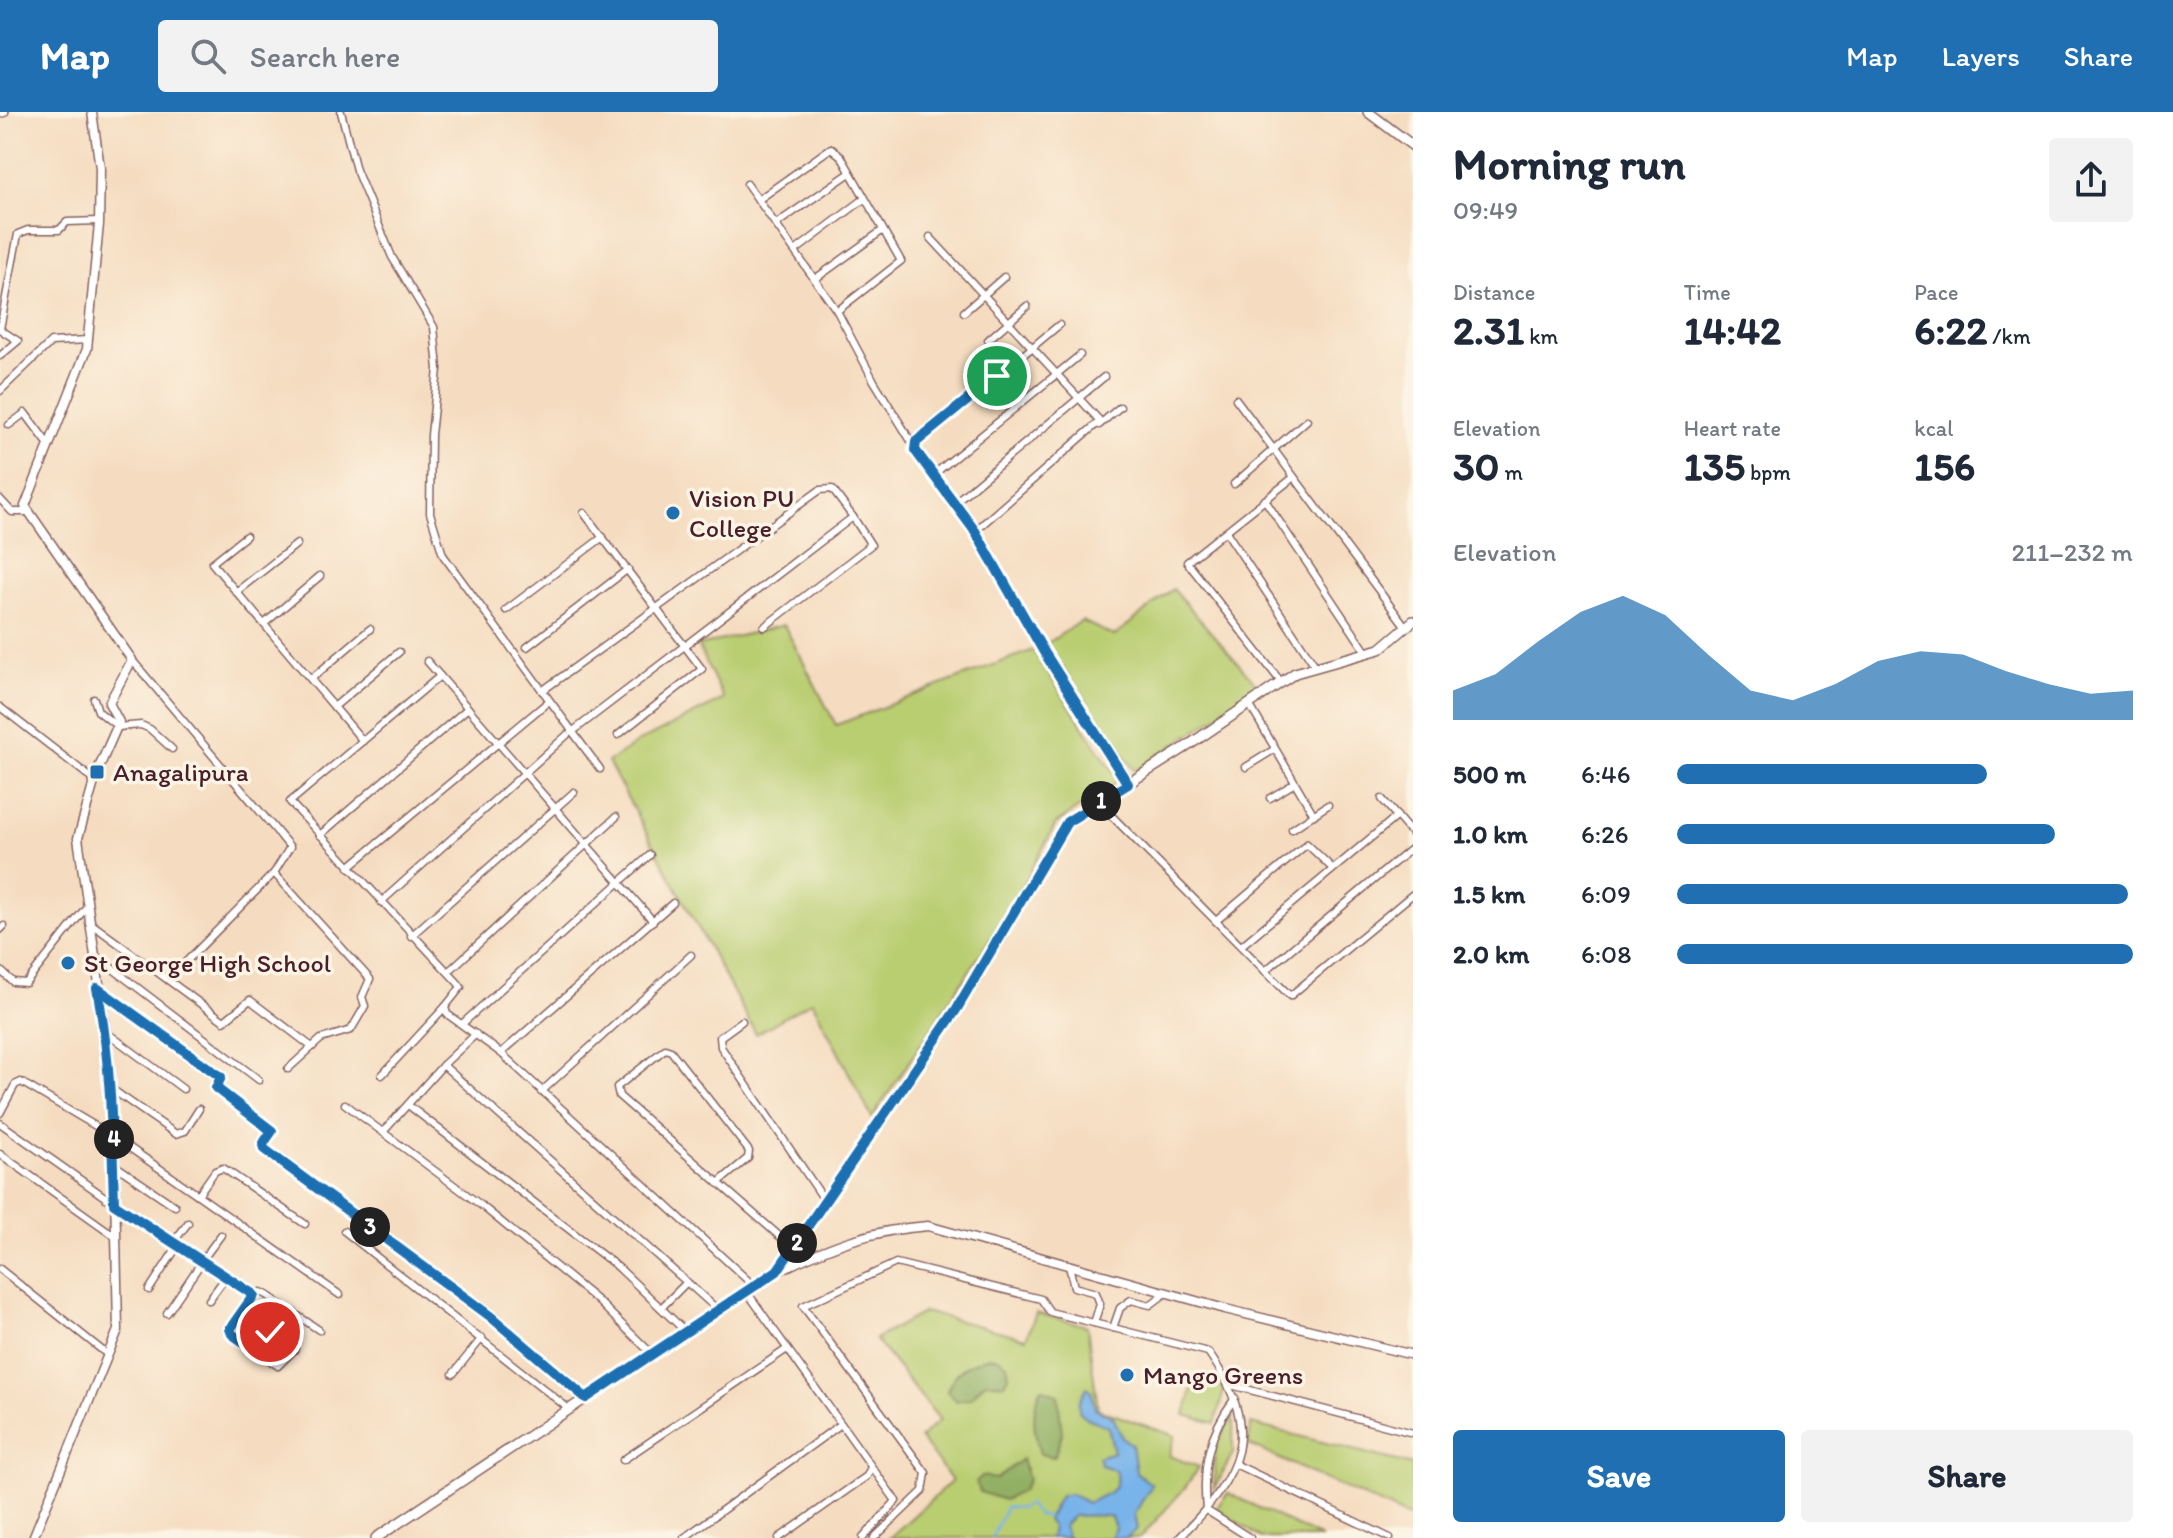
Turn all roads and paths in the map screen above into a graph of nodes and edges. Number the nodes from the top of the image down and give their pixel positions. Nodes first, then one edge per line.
1 (92, 112) edge
2 (341, 112) edge
3 (1368, 112) edge
4 (1413, 146) edge
5 (850, 173) junction
6 (747, 184) dead end
7 (864, 199) junction
8 (758, 200) junction
9 (99, 221) junction
10 (776, 224) junction
11 (883, 230) junction
12 (930, 237) dead end
13 (795, 251) junction
14 (1004, 277) dead end
15 (815, 279) junction
16 (982, 296) junction
17 (1027, 306) dead end
18 (837, 311) junction
19 (964, 312) dead end
20 (1008, 323) junction
21 (1059, 325) dead end
22 (1, 330) edge
23 (88, 340) junction
24 (988, 340) dead end
25 (1031, 347) junction
26 (1080, 355) dead end
27 (0, 356) edge
28 (983, 358) dead end
29 (1055, 373) junction
30 (997, 376) junction
31 (1104, 377) dead end
32 (0, 391) edge
33 (1079, 399) junction
34 (1236, 399) dead end
35 (1120, 407) dead end
36 (1307, 420) dead end
37 (9, 425) dead end
38 (1099, 425) junction
39 (49, 445) junction
40 (914, 446) junction
41 (1273, 449) junction
42 (933, 475) junction
43 (1294, 477) junction
44 (1234, 484) dead end
45 (0, 499) edge
46 (1265, 500) junction
47 (954, 503) junction
48 (30, 512) junction
49 (584, 513) dead end
50 (853, 517) junction
51 (975, 531) junction
52 (1227, 533) junction
53 (246, 536) dead end
54 (603, 537) junction
55 (297, 544) dead end
56 (628, 569) junction
57 (320, 576) dead end
58 (236, 592) junction
59 (656, 609) junction
60 (506, 610) dead end
61 (264, 624) junction
62 (1410, 624) edge
63 (764, 627) dead end
64 (370, 629) dead end
65 (684, 646) junction
66 (527, 647) dead end
67 (399, 652) dead end
68 (1367, 653) junction
69 (132, 660) junction
70 (427, 661) dead end
71 (1316, 667) junction
72 (440, 676) junction
73 (311, 679) junction
74 (1281, 682) junction
75 (542, 691) junction
76 (94, 699) dead end
77 (549, 701) junction
78 (1249, 704) junction
79 (0, 707) edge
80 (334, 707) junction
81 (468, 708) junction
82 (118, 727) junction
83 (570, 734) junction
84 (618, 735) dead end
85 (363, 741) junction
86 (499, 743) junction
87 (172, 749) dead end
88 (1275, 749) junction
89 (1246, 767) dead end
90 (600, 769) dead end
91 (524, 772) junction
92 (94, 780) junction
93 (1295, 783) junction
94 (1128, 784) junction
95 (574, 792) dead end
96 (1270, 798) dead end
97 (1382, 799) dead end
98 (1098, 802) junction
99 (1328, 805) dead end
100 (557, 809) junction
101 (1314, 815) junction
102 (1397, 816) junction
103 (616, 817) dead end
104 (1292, 829) dead end
105 (320, 835) junction
106 (1413, 835) edge
107 (587, 843) junction
108 (1413, 847) edge
109 (650, 855) dead end
110 (349, 867) junction
111 (1333, 869) junction
112 (274, 873) junction
113 (620, 882) junction
114 (1413, 894) edge
115 (381, 902) junction
116 (673, 903) dead end
117 (87, 906) junction
118 (653, 921) junction
119 (1216, 921) junction
120 (89, 922) junction
121 (411, 936) junction
122 (1241, 946) junction
123 (93, 954) junction
124 (691, 955) dead end
125 (0, 970) edge
126 (1265, 971) junction
127 (448, 972) junction
128 (170, 978) junction
129 (97, 988) junction
130 (445, 1007) junction
131 (742, 1021) dead end
132 (462, 1024) junction
133 (106, 1032) junction
134 (476, 1034) junction
135 (312, 1047) junction
136 (501, 1053) junction
137 (443, 1065) junction
138 (288, 1069) dead end
139 (382, 1075) dead end
140 (259, 1080) dead end
141 (110, 1088) junction
142 (183, 1089) dead end
143 (541, 1092) junction
144 (345, 1104) dead end
145 (408, 1105) junction
146 (199, 1109) dead end
147 (0, 1113) edge
148 (0, 1123) edge
149 (384, 1131) junction
150 (114, 1137) junction
151 (0, 1154) edge
152 (113, 1164) junction
153 (718, 1183) junction
154 (198, 1195) junction
155 (825, 1201) junction
156 (114, 1204) junction
157 (175, 1206) dead end
158 (188, 1223) dead end
159 (305, 1224) dead end
160 (344, 1231) dead end
161 (221, 1235) dead end
162 (115, 1236) junction
163 (174, 1246) junction
164 (793, 1248) junction
165 (201, 1263) junction
166 (1069, 1266) junction
167 (0, 1269) edge
168 (777, 1271) junction
169 (225, 1278) junction
170 (687, 1282) junction
171 (751, 1289) junction
172 (149, 1290) dead end
173 (1166, 1293) junction
174 (254, 1295) junction
175 (340, 1295) dead end
176 (209, 1300) dead end
177 (661, 1308) junction
178 (718, 1310) junction
179 (167, 1313) dead end
180 (1094, 1323) junction
181 (1113, 1328) junction
182 (319, 1330) dead end
183 (270, 1332) dead end
184 (686, 1332) junction
185 (482, 1338) junction
186 (295, 1349) dead end
187 (787, 1349) junction
188 (256, 1351) junction
189 (652, 1354) junction
190 (108, 1355) junction
191 (1413, 1355) edge
192 (453, 1374) dead end
193 (1231, 1385) junction
194 (586, 1398) junction
195 (1235, 1398) junction
196 (569, 1409) junction
197 (841, 1424) junction
198 (1413, 1433) edge
199 (623, 1460) dead end
200 (1235, 1464) junction
201 (871, 1467) junction
202 (1206, 1510) junction
203 (33, 1538) edge
204 (376, 1538) edge
205 (684, 1538) edge
206 (779, 1538) edge
207 (863, 1538) edge
208 (874, 1538) edge
209 (1179, 1538) edge
210 (1250, 1538) edge
211 (1390, 1538) edge

1 - 9 street
2 - 75 street
3 - 4 main road
5 - 7 street
5 - 8 street
5 - 10 street
6 - 8 street
7 - 11 street
7 - 13 street
8 - 10 street
9 - 22 street
9 - 23 street
10 - 13 street
11 - 15 street
11 - 18 street
12 - 16 street
13 - 15 street
14 - 16 street
15 - 18 street
16 - 19 street
16 - 20 street
17 - 20 street
18 - 40 street
20 - 24 street
20 - 25 street
21 - 25 street
22 - 27 street
23 - 32 street
23 - 39 street
25 - 29 street
25 - 30 street
26 - 29 street
28 - 30 street
29 - 33 street
29 - 42 street
30 - 40 street
31 - 33 street
33 - 38 street
33 - 47 street
34 - 41 street
35 - 38 street
36 - 41 street
37 - 39 street
38 - 51 street
39 - 48 street
40 - 42 street
41 - 43 street
41 - 44 street
42 - 47 street
43 - 46 street
43 - 62 street
45 - 48 street
46 - 52 street
46 - 68 street
47 - 51 street
48 - 69 street
49 - 54 street
50 - 59 street
50 - 63 street
50 - 65 street
51 - 94 street
52 - 71 street
52 - 74 street
53 - 58 street
54 - 56 street
54 - 60 street
55 - 58 street
56 - 59 street
56 - 66 street
57 - 61 street
58 - 61 street
59 - 65 street
59 - 75 street
61 - 73 street
62 - 68 main road
64 - 73 street
65 - 83 street
65 - 84 street
67 - 80 street
68 - 71 main road
69 - 82 street
69 - 112 street
70 - 72 street
71 - 74 main road
72 - 81 street
72 - 85 street
73 - 80 street
74 - 78 main road
75 - 77 street
76 - 82 street
77 - 83 street
77 - 86 street
78 - 88 street
78 - 94 main road
79 - 92 street
80 - 85 street
81 - 86 street
81 - 105 street
82 - 87 street
82 - 92 street
83 - 90 street
83 - 91 street
85 - 105 street
86 - 91 street
86 - 110 street
88 - 89 street
88 - 93 street
91 - 100 street
91 - 115 street
92 - 117 street
93 - 96 street
93 - 101 street
94 - 98 main road
95 - 100 street
97 - 102 street
98 - 119 street
98 - 155 main road
99 - 101 street
100 - 107 street
100 - 121 street
101 - 104 street
102 - 106 street
102 - 111 street
103 - 107 street
105 - 110 street
107 - 113 street
107 - 127 street
108 - 126 street
109 - 113 street
110 - 115 street
111 - 119 street
111 - 122 street
112 - 128 street
112 - 135 street
113 - 118 street
113 - 132 street
114 - 126 street
115 - 121 street
116 - 118 street
117 - 120 street
117 - 125 street
118 - 136 street
119 - 122 street
120 - 123 street
120 - 128 street
121 - 127 street
122 - 126 street
123 - 129 street
123 - 140 street
124 - 143 street
127 - 130 street
128 - 135 street
129 - 133 street
129 - 194 street
130 - 132 street
130 - 139 street
131 - 155 street
132 - 134 street
133 - 141 street
133 - 142 street
134 - 136 street
134 - 137 street
135 - 138 street
136 - 143 street
137 - 145 street
137 - 170 street
141 - 146 street
141 - 150 street
143 - 171 street
144 - 149 street
145 - 149 street
145 - 177 street
147 - 150 street
148 - 156 street
149 - 189 street
150 - 152 street
150 - 154 street
151 - 162 street
152 - 156 street
152 - 157 street
153 - 153 street
153 - 164 street
154 - 159 street
154 - 175 street
155 - 164 main road
156 - 162 street
156 - 163 street
158 - 163 street
160 - 185 street
161 - 165 street
162 - 190 street
163 - 165 street
163 - 172 street
164 - 168 main road
165 - 169 street
165 - 179 street
166 - 168 street
166 - 173 street
166 - 180 street
167 - 190 street
168 - 171 main road
169 - 174 street
169 - 176 street
170 - 177 street
170 - 178 street
171 - 178 main road
171 - 187 street
173 - 181 street
173 - 191 street
174 - 182 street
174 - 188 street
177 - 184 street
178 - 184 main road
180 - 181 street
180 - 208 street
181 - 193 street
183 - 188 street
184 - 189 main road
185 - 192 street
185 - 196 street
186 - 188 street
187 - 197 street
187 - 199 street
189 - 194 main road
190 - 203 street
193 - 195 street
193 - 198 street
194 - 196 main road
195 - 200 street
195 - 202 street
196 - 204 main road
197 - 201 street
197 - 205 street
200 - 202 street
200 - 211 street
201 - 206 street
201 - 207 street
202 - 209 street
202 - 210 street

